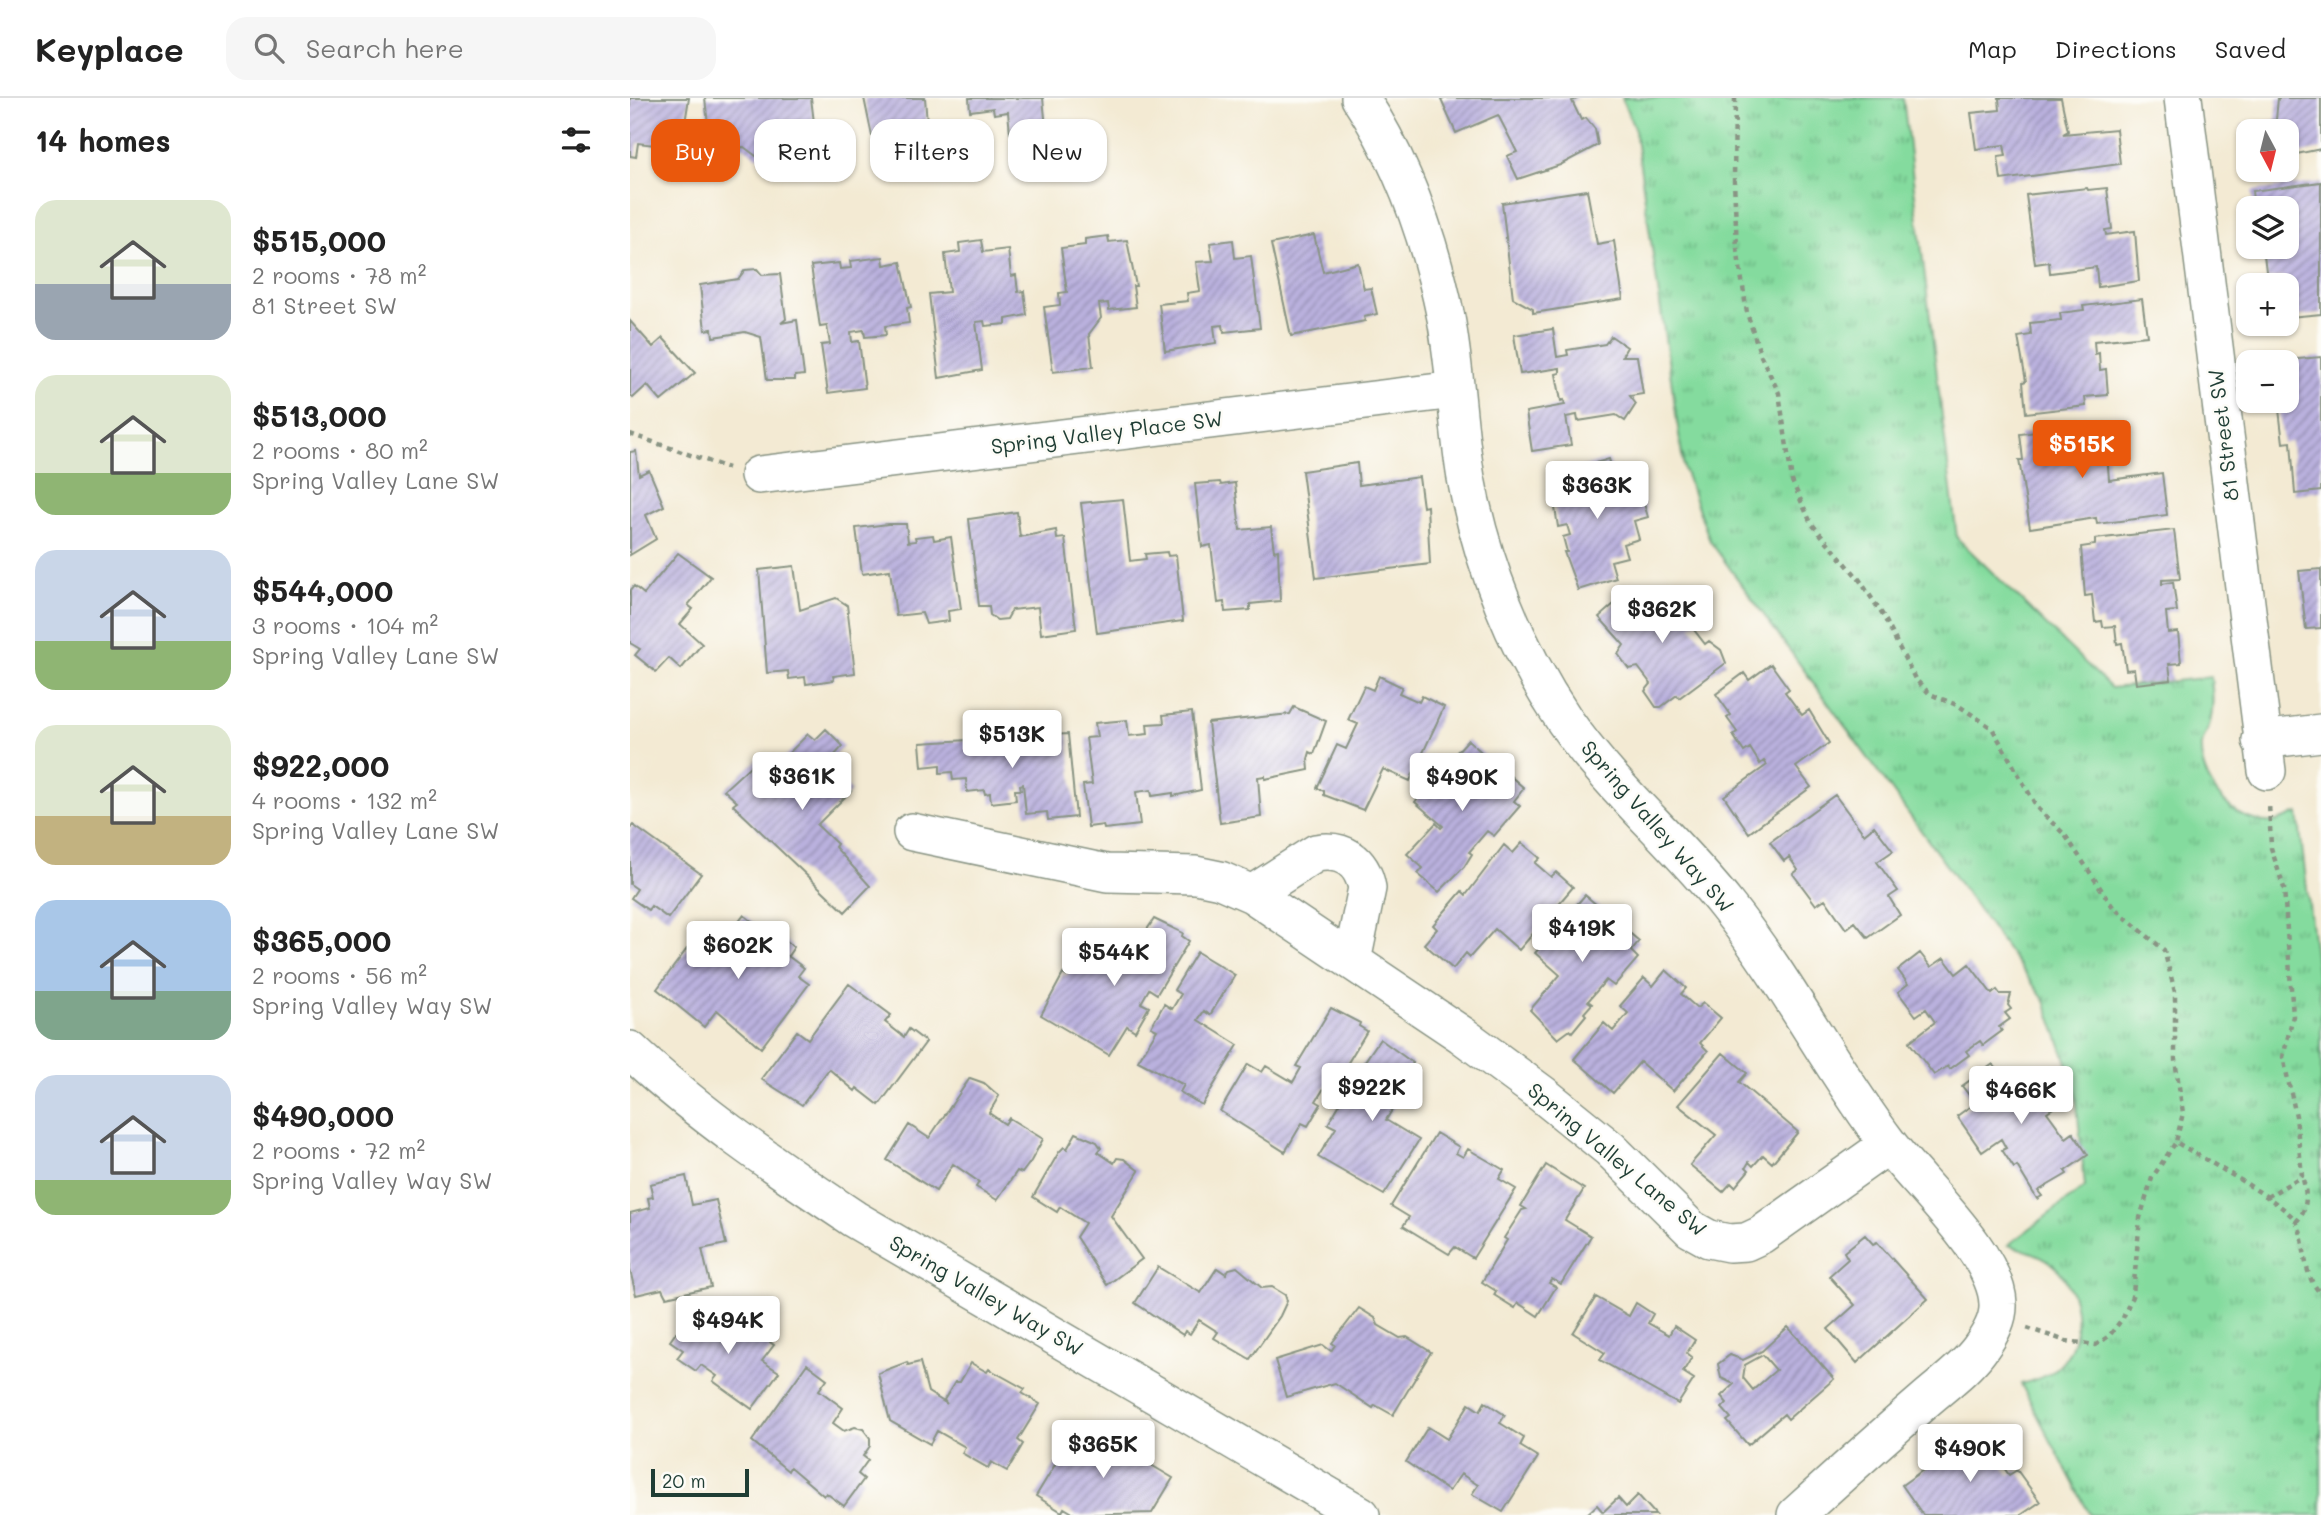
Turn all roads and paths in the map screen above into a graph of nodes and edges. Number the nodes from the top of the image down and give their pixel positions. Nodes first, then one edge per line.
1 (1360, 98) edge
2 (1735, 98) edge
3 (2183, 98) edge
4 (1455, 390) junction
5 (630, 434) edge
6 (759, 475) joint
7 (2321, 733) edge
8 (2264, 755) junction
9 (912, 832) dead end
10 (1252, 894) junction
11 (1352, 961) junction
12 (630, 1050) edge
13 (2176, 1142) junction
14 (1888, 1145) junction
15 (2302, 1177) junction
16 (2267, 1197) junction
17 (2296, 1222) junction
18 (2321, 1294) edge
19 (1997, 1318) junction
20 (1361, 1515) edge
21 (1796, 1515) edge

1 - 4 street, Spring Valley Way SW
2 - 13 path
3 - 8 street, 81 Street SW
4 - 6 street, Spring Valley Place SW
4 - 14 street, Spring Valley Way SW
5 - 6 path
7 - 8 street
8 - 15 path
9 - 10 street, Spring Valley Lane SW
10 - 11 street, Spring Valley Lane SW
10 - 11 street
11 - 14 street, Spring Valley Lane SW
12 - 20 street, Spring Valley Way SW
13 - 16 path
13 - 19 path
14 - 19 street, Spring Valley Way SW
15 - 16 path
15 - 17 path
16 - 17 path
17 - 18 path
19 - 21 street

